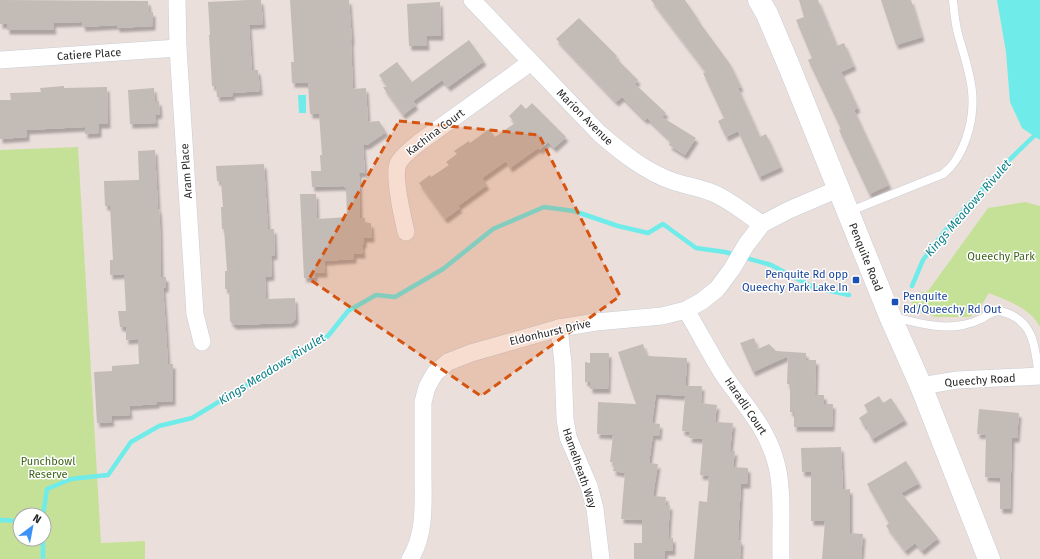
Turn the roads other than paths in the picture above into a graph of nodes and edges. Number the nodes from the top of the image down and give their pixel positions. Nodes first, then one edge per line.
1 (177, 0) edge
2 (472, 0) edge
3 (759, 0) edge
4 (953, 0) edge
5 (178, 48) junction
6 (0, 60) edge
7 (531, 62) junction
8 (838, 189) junction
9 (848, 212) junction
10 (762, 224) junction
11 (406, 232) dead end
12 (686, 310) junction
13 (890, 316) junction
14 (559, 328) junction
15 (202, 342) dead end
16 (1040, 377) edge
17 (921, 386) junction
18 (410, 559) edge
19 (601, 559) edge
20 (781, 559) edge
21 (989, 559) edge

1 - 5 street, Aram Place
2 - 7 street, Marion Avenue
3 - 8 street, Penquite Road
4 - 9 lane
5 - 6 street, Catiere Place
5 - 15 street, Aram Place
7 - 10 street, Marion Avenue
7 - 11 street, Kachina Court
8 - 9 street, Penquite Road
8 - 10 street, Eldonhurst Drive
9 - 13 street, Penquite Road
10 - 12 street, Eldonhurst Drive
12 - 14 street, Eldonhurst Drive
12 - 20 street, Haradli Court
13 - 16 lane
13 - 17 street, Penquite Road
14 - 18 street, Eldonhurst Drive
14 - 19 street, Hamelheath Way
16 - 17 street, Queechy Road
17 - 21 street, Penquite Road

